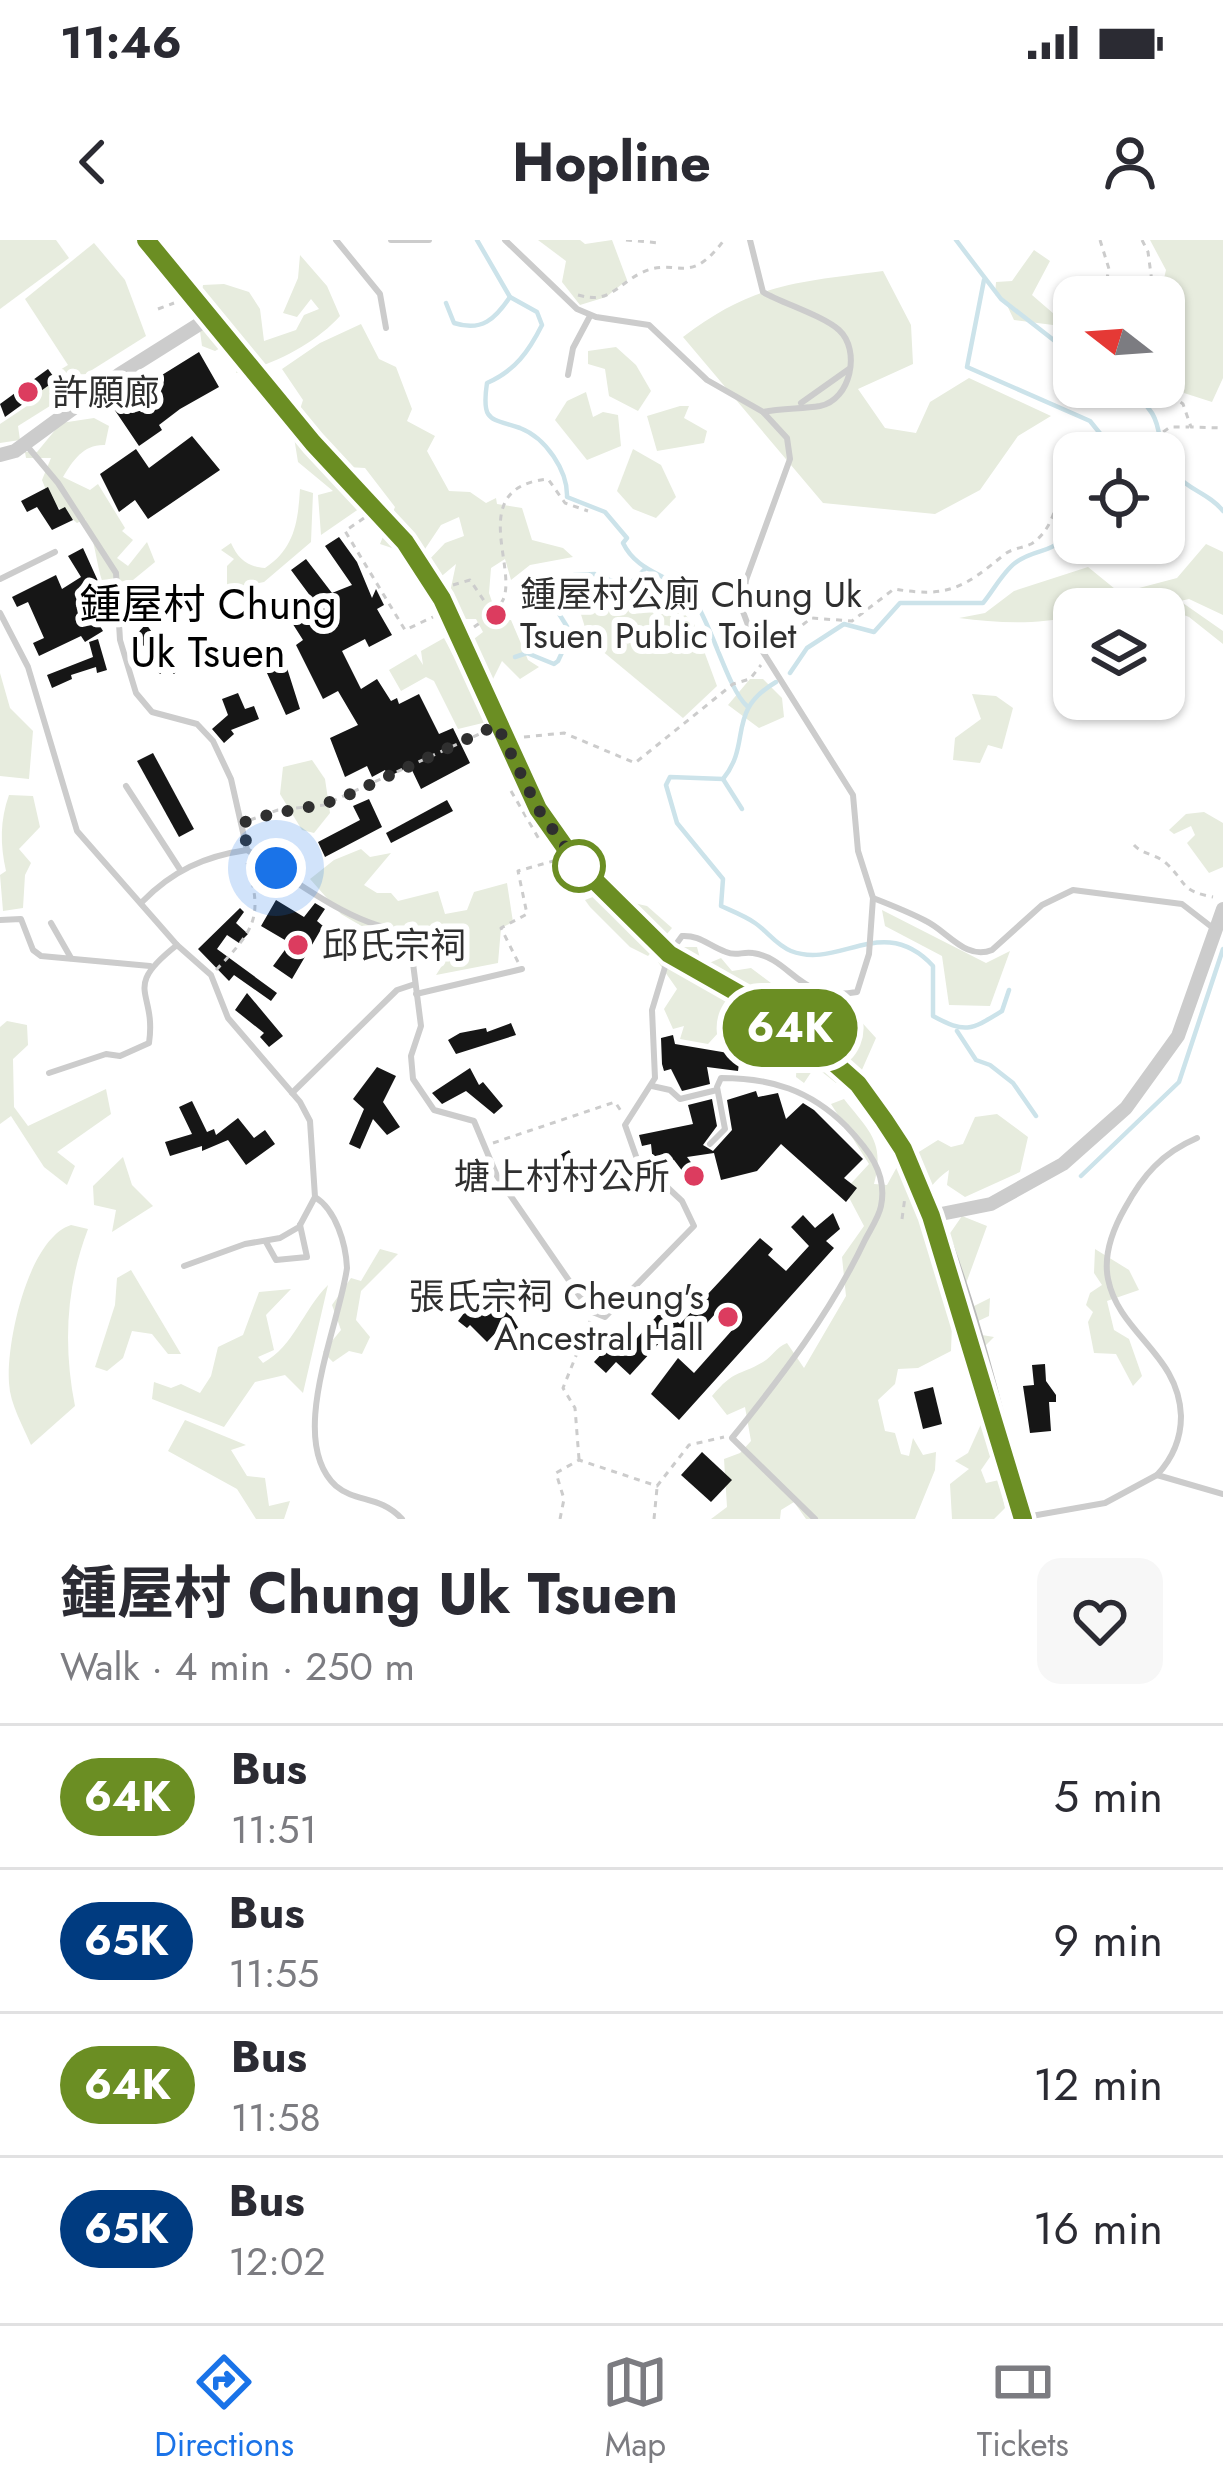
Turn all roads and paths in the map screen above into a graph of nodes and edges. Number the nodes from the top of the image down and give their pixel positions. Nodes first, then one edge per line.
1 (146, 240) edge
2 (336, 240) edge
3 (391, 240) edge
4 (429, 240) edge
5 (505, 240) edge
6 (626, 240) edge
7 (724, 240) edge
8 (750, 240) edge
9 (1100, 240) edge
10 (1142, 240) edge
11 (659, 243) dead end
12 (1107, 276) edge
13 (1150, 276) edge
14 (554, 287) junction
15 (173, 304) dead end
16 (158, 308) dead end
17 (590, 316) junction
18 (208, 318) junction
19 (386, 328) dead end
20 (852, 367) junction
21 (568, 375) dead end
22 (798, 405) junction
23 (1184, 408) edge
24 (763, 412) junction
25 (1191, 427) junction
26 (1223, 428) edge
27 (1164, 432) edge
28 (25, 443) junction
29 (0, 455) edge
30 (356, 504) dead end
31 (588, 511) dead end
32 (1053, 515) edge
33 (55, 551) dead end
34 (0, 579) edge
35 (452, 586) dead end
36 (493, 612) junction
37 (0, 613) edge
38 (440, 613) dead end
39 (472, 628) dead end
40 (773, 650) dead end
41 (762, 664) dead end
42 (492, 728) junction
43 (518, 738) dead end
44 (494, 746) dead end
45 (508, 776) dead end
46 (126, 786) dead end
47 (242, 823) junction
48 (1134, 845) dead end
49 (248, 850) junction
50 (559, 860) junction
51 (563, 866) dead end
52 (181, 871) junction
53 (873, 898) junction
54 (142, 902) junction
55 (1222, 903) edge
56 (0, 920) edge
57 (51, 923) dead end
58 (1216, 930) junction
59 (177, 945) junction
60 (669, 954) junction
61 (71, 958) junction
62 (150, 966) junction
63 (522, 969) joint
64 (211, 975) junction
65 (416, 989) junction
66 (49, 1073) dead end
67 (652, 1087) junction
68 (717, 1090) junction
69 (292, 1093) junction
70 (626, 1117) junction
71 (1196, 1138) dead end
72 (710, 1144) dead end
73 (485, 1146) junction
74 (906, 1178) dead end
75 (314, 1197) junction
76 (931, 1216) junction
77 (902, 1219) dead end
78 (300, 1225) junction
79 (266, 1242) junction
80 (184, 1267) dead end
81 (592, 1315) junction
82 (732, 1438) junction
83 (579, 1460) junction
84 (1157, 1475) junction
85 (657, 1486) junction
86 (1223, 1494) edge
87 (1023, 1518) edge
88 (402, 1519) edge
89 (560, 1519) edge
90 (654, 1519) edge
91 (815, 1519) edge

1 - 18 main road
2 - 19 lane
3 - 4 lane
5 - 14 lane
6 - 11 path
7 - 14 path
8 - 20 lane
9 - 12 path
10 - 13 path
14 - 17 lane
15 - 16 path
17 - 21 lane
17 - 24 lane
18 - 28 street
18 - 42 main road
20 - 22 lane
20 - 22 lane
22 - 24 lane
23 - 25 path
24 - 53 lane
25 - 26 path
25 - 27 path
28 - 29 street
28 - 47 lane
30 - 38 path
31 - 36 path
32 - 40 path
33 - 34 lane
35 - 36 path
36 - 39 path
37 - 54 lane
41 - 43 path
42 - 44 path
42 - 47 path
42 - 60 main road
45 - 50 path
46 - 52 lane
47 - 49 lane
48 - 55 path
49 - 52 lane
49 - 64 path
49 - 65 lane
50 - 51 path
50 - 63 path
52 - 54 lane
53 - 58 lane
53 - 60 lane
54 - 59 lane
55 - 58 street
56 - 61 lane
57 - 61 lane
58 - 76 street
59 - 62 lane
59 - 64 lane
60 - 67 lane
60 - 76 main road
61 - 62 lane
62 - 66 lane
63 - 65 lane
64 - 69 lane
65 - 69 lane
65 - 73 lane
67 - 68 lane
67 - 70 lane
68 - 72 lane
68 - 82 lane
69 - 75 lane
70 - 73 path
70 - 81 lane
71 - 84 lane
73 - 81 lane
74 - 77 path
75 - 78 lane
75 - 88 lane
76 - 87 main road
78 - 79 lane
78 - 79 lane
79 - 80 lane
81 - 83 path
82 - 85 path
82 - 91 lane
83 - 85 path
83 - 89 path
84 - 86 lane
84 - 87 lane
85 - 90 path

